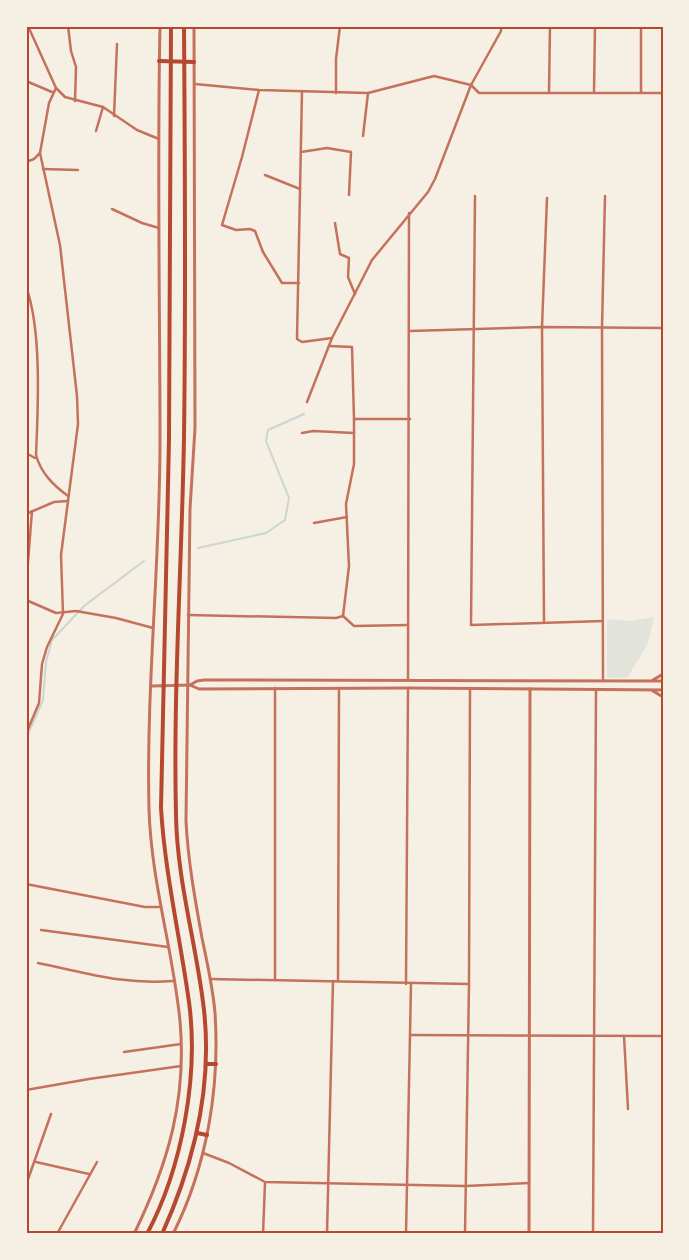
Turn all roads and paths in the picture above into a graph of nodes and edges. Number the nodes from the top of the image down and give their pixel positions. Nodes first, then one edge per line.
1 (28, 26) edge
2 (68, 26) edge
3 (160, 26) edge
4 (171, 26) edge
5 (184, 26) edge
6 (194, 26) edge
7 (340, 26) edge
8 (501, 26) edge
9 (550, 26) edge
10 (595, 26) edge
11 (641, 26) edge
12 (117, 44) dead end
13 (171, 60) junction
14 (184, 60) junction
15 (159, 61) junction
16 (194, 62) junction
17 (26, 81) edge
18 (195, 84) junction
19 (471, 85) junction
20 (56, 88) junction
21 (259, 90) junction
22 (302, 91) junction
23 (52, 92) junction
24 (336, 92) junction
25 (549, 92) junction
26 (594, 92) junction
27 (641, 93) junction
28 (663, 93) edge
29 (368, 94) junction
30 (75, 101) junction
31 (103, 108) junction
32 (114, 116) junction
33 (96, 131) dead end
34 (363, 136) dead end
35 (159, 139) junction
36 (301, 152) junction
37 (40, 153) junction
38 (26, 162) edge
39 (42, 169) junction
40 (78, 170) dead end
41 (265, 175) dead end
42 (300, 190) junction
43 (349, 195) dead end
44 (475, 196) dead end
45 (605, 196) dead end
46 (547, 198) dead end
47 (112, 209) dead end
48 (409, 213) junction
49 (335, 223) dead end
50 (159, 228) junction
51 (299, 283) junction
52 (26, 287) edge
53 (355, 294) junction
54 (542, 327) junction
55 (602, 328) junction
56 (663, 328) edge
57 (474, 329) junction
58 (410, 331) junction
59 (332, 338) junction
60 (329, 346) junction
61 (307, 402) dead end
62 (354, 419) junction
63 (410, 419) junction
64 (302, 433) dead end
65 (354, 433) junction
66 (26, 453) edge
67 (37, 460) junction
68 (68, 496) junction
69 (68, 501) junction
70 (32, 511) junction
71 (26, 514) edge
72 (347, 517) junction
73 (314, 524) dead end
74 (26, 587) edge
75 (26, 600) edge
76 (63, 614) junction
77 (188, 615) junction
78 (343, 616) junction
79 (603, 621) junction
80 (544, 622) junction
81 (408, 625) junction
82 (153, 628) junction
83 (663, 674) edge
84 (408, 679) junction
85 (357, 680) junction
86 (454, 680) junction
87 (602, 680) junction
88 (650, 681) junction
89 (663, 681) edge
90 (177, 685) junction
91 (188, 685) junction
92 (152, 686) junction
93 (164, 686) junction
94 (275, 688) junction
95 (339, 688) junction
96 (357, 688) junction
97 (408, 688) junction
98 (454, 688) junction
99 (470, 688) junction
100 (530, 688) junction
101 (596, 690) junction
102 (653, 690) junction
103 (663, 690) edge
104 (663, 697) edge
105 (26, 734) edge
106 (26, 884) edge
107 (161, 907) junction
108 (41, 930) dead end
109 (168, 947) junction
110 (38, 964) dead end
111 (210, 979) junction
112 (275, 980) junction
113 (173, 981) junction
114 (333, 981) junction
115 (338, 981) junction
116 (406, 984) junction
117 (411, 984) junction
118 (469, 984) junction
119 (411, 1035) junction
120 (468, 1035) junction
121 (530, 1035) junction
122 (593, 1036) junction
123 (624, 1036) junction
124 (663, 1036) edge
125 (181, 1044) junction
126 (124, 1052) dead end
127 (206, 1064) junction
128 (216, 1064) junction
129 (181, 1066) junction
130 (26, 1090) edge
131 (628, 1109) dead end
132 (51, 1114) dead end
133 (197, 1133) junction
134 (207, 1135) junction
135 (203, 1153) junction
136 (36, 1162) junction
137 (97, 1162) dead end
138 (89, 1174) junction
139 (265, 1182) junction
140 (329, 1184) junction
141 (529, 1184) junction
142 (26, 1185) edge
143 (407, 1185) junction
144 (466, 1186) junction
145 (57, 1234) edge
146 (134, 1234) edge
147 (147, 1234) edge
148 (162, 1234) edge
149 (173, 1234) edge
150 (263, 1234) edge
151 (327, 1234) edge
152 (406, 1234) edge
153 (465, 1234) edge
154 (529, 1234) edge
155 (593, 1234) edge

1 - 20 street
2 - 30 street
3 - 15 street
4 - 13 highway
5 - 14 highway
6 - 16 street
7 - 24 street
8 - 19 street
9 - 25 street
10 - 26 street
11 - 27 street
12 - 32 street
13 - 14 highway
13 - 15 highway
13 - 93 highway
14 - 16 highway
14 - 90 highway
15 - 35 street
16 - 18 street
17 - 23 street
18 - 21 street
18 - 77 street
19 - 25 street
19 - 29 street
19 - 48 street
20 - 23 street
20 - 30 street
21 - 22 street
21 - 51 street
22 - 24 street
22 - 36 street
23 - 37 street
24 - 29 street
25 - 26 street
26 - 27 street
27 - 28 street
29 - 34 street
30 - 31 street
31 - 32 street
31 - 33 street
32 - 35 street
35 - 50 street
36 - 42 street
36 - 43 street
37 - 38 street
37 - 39 street
39 - 40 street
39 - 68 street
41 - 42 street
42 - 51 street
44 - 57 street
45 - 55 street
46 - 54 street
47 - 50 street
48 - 53 street
48 - 58 street
49 - 53 street
50 - 82 street
51 - 59 street
52 - 67 street
53 - 59 street
54 - 55 street
54 - 57 street
54 - 80 street
55 - 56 street
55 - 79 street
57 - 58 street
57 - 80 street
58 - 63 street
59 - 60 street
60 - 61 street
60 - 62 street
62 - 63 street
62 - 65 street
63 - 81 street
64 - 65 street
65 - 72 street
66 - 67 street
67 - 68 street
68 - 69 street
69 - 70 street
69 - 76 street
70 - 71 street
70 - 74 street
72 - 73 street
72 - 78 street
75 - 76 street
76 - 82 street
76 - 105 street
77 - 78 street
77 - 91 street
78 - 81 street
79 - 80 street
79 - 87 street
81 - 84 street
82 - 92 street
83 - 88 street
84 - 85 street
84 - 86 street
85 - 91 street
85 - 96 street
86 - 87 street
86 - 98 street
87 - 88 street
88 - 89 street
90 - 91 street
90 - 93 street
90 - 127 highway
91 - 94 street
91 - 111 street
92 - 93 street
92 - 107 street
93 - 147 highway
94 - 95 street
94 - 112 street
95 - 96 street
95 - 115 street
96 - 97 street
97 - 98 street
97 - 116 street
98 - 99 street
99 - 100 street
99 - 118 street
100 - 101 street
100 - 121 street
101 - 102 street
101 - 122 street
102 - 103 street
102 - 104 street
106 - 107 street
107 - 109 street
108 - 109 street
109 - 113 street
110 - 113 street
111 - 112 street
111 - 128 street
112 - 114 street
113 - 125 street
114 - 115 street
114 - 140 street
115 - 116 street
116 - 117 street
117 - 118 street
117 - 119 street
118 - 120 street
119 - 120 street
119 - 143 street
120 - 121 street
120 - 144 street
121 - 122 street
121 - 141 street
122 - 123 street
122 - 155 street
123 - 124 street
123 - 131 street
125 - 126 street
125 - 129 street
127 - 128 highway
127 - 133 highway
128 - 134 street
129 - 130 street
129 - 146 street
132 - 136 street
133 - 134 highway
133 - 148 highway
134 - 135 street
135 - 139 street
135 - 149 street
136 - 138 street
136 - 142 street
137 - 138 street
138 - 145 street
139 - 140 street
139 - 150 street
140 - 143 street
140 - 151 street
141 - 144 street
141 - 154 street
143 - 144 street
143 - 152 street
144 - 153 street

